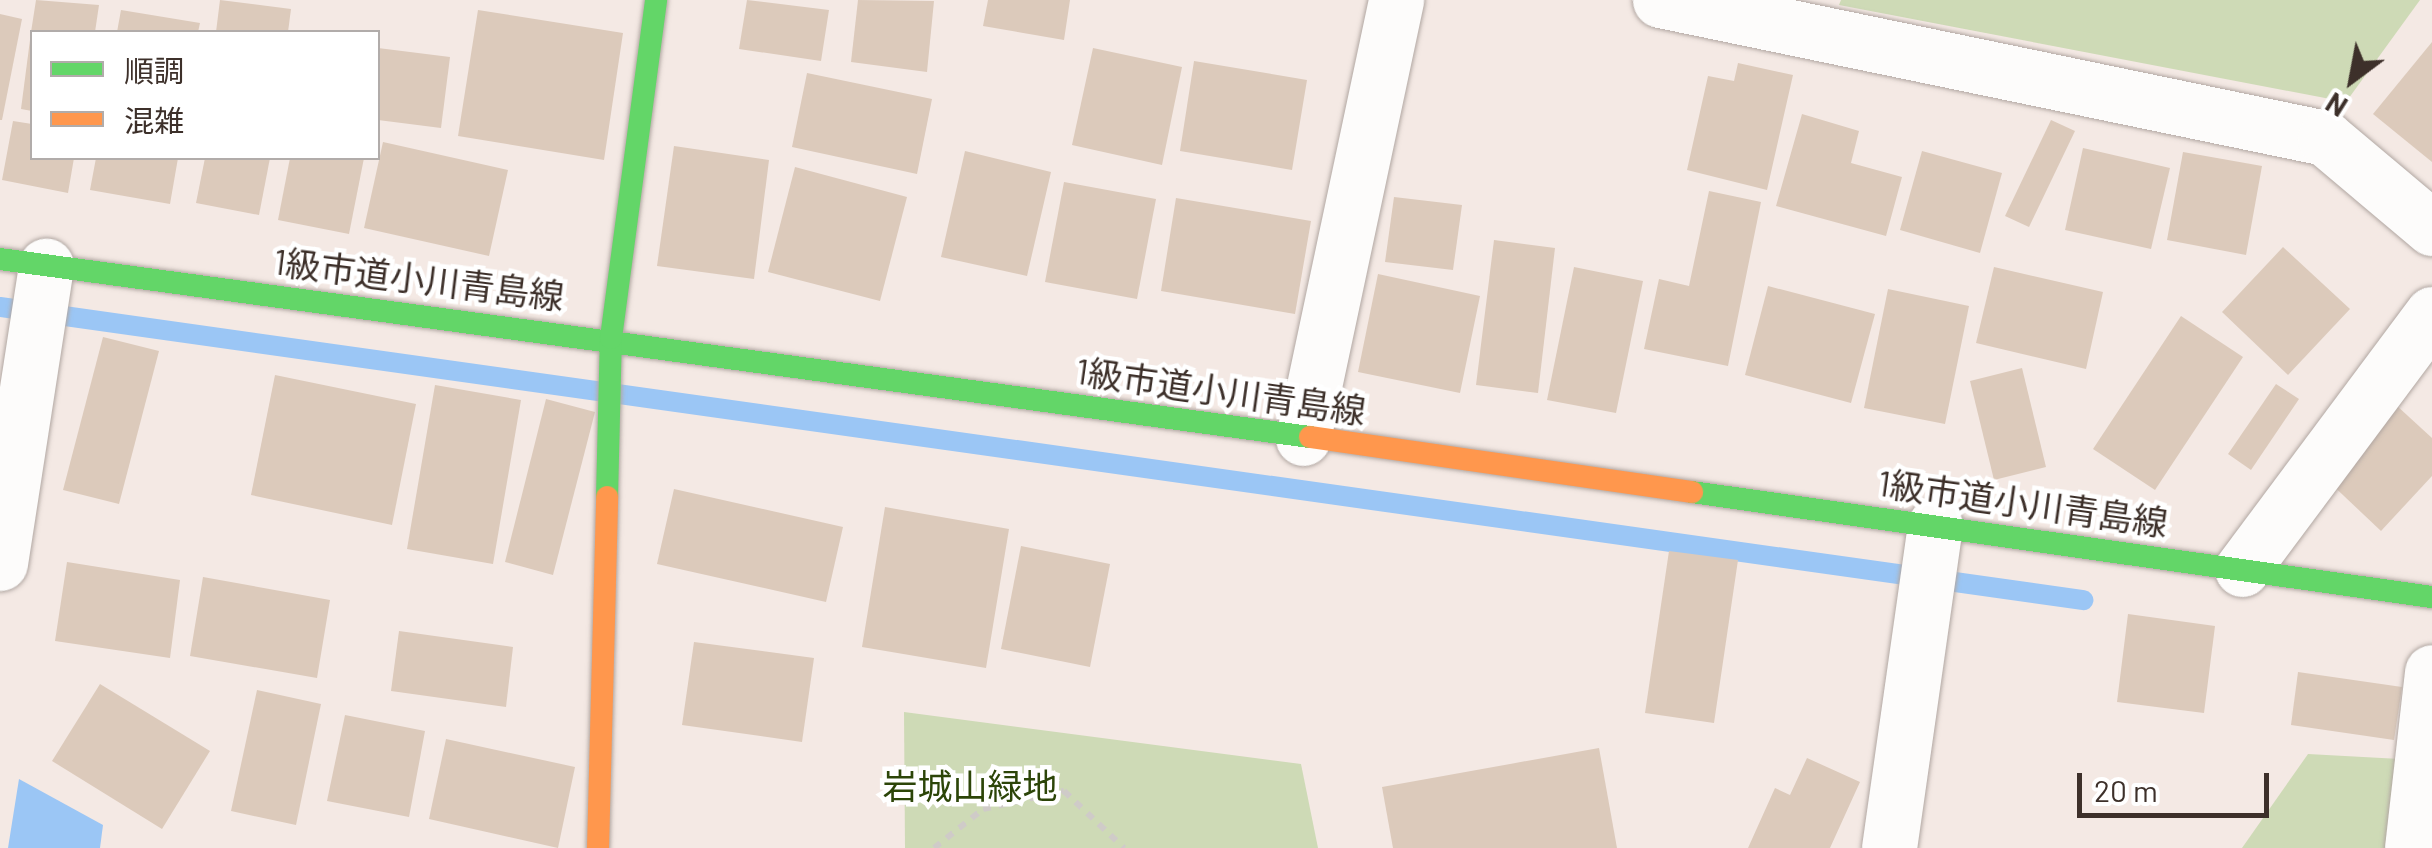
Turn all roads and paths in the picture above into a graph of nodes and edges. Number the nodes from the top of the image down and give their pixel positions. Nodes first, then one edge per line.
1 (1396, 0) edge
2 (1660, 0) edge
3 (649, 1) edge
4 (2432, 228) edge
5 (23, 262) edge
6 (2432, 314) edge
7 (611, 338) junction
8 (1303, 438) junction
9 (1935, 525) junction
10 (0, 563) edge
11 (2242, 569) junction
12 (2432, 597) edge
13 (2432, 672) edge
14 (598, 848) edge
15 (934, 848) edge
16 (1124, 848) edge
17 (1889, 848) edge
18 (2412, 848) edge

1 - 8 street
2 - 4 street
3 - 7 street
5 - 7 street, 1級市道小川青島線
5 - 10 street
6 - 11 street
7 - 8 street, 1級市道小川青島線
7 - 14 street
8 - 9 street, 1級市道小川青島線
9 - 11 street, 1級市道小川青島線
9 - 17 street
11 - 12 street, 1級市道小川青島線
13 - 18 street
15 - 16 path

